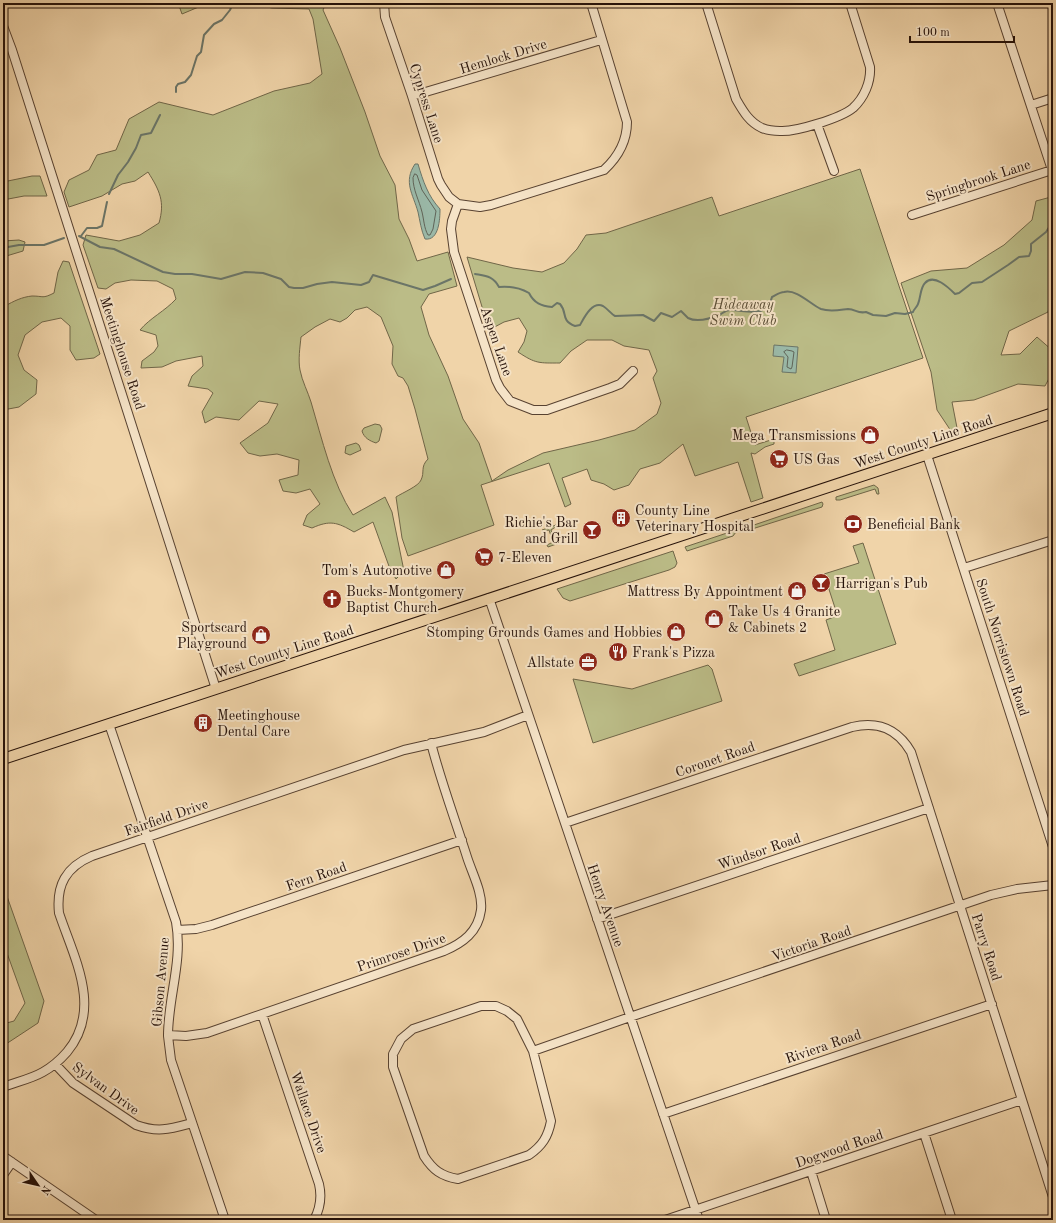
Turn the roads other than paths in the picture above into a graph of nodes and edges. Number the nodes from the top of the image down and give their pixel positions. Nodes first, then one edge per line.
1 (384, 3) edge
2 (591, 3) edge
3 (706, 3) edge
4 (850, 3) edge
5 (997, 3) edge
6 (3, 26) edge
7 (601, 40) junction
8 (412, 96) junction
9 (1053, 98) edge
10 (1031, 105) junction
11 (817, 124) junction
12 (834, 171) dead end
13 (1052, 172) edge
14 (458, 204) junction
15 (912, 215) dead end
16 (633, 371) dead end
17 (1053, 413) edge
18 (927, 455) junction
19 (1053, 540) edge
20 (964, 568) junction
21 (489, 598) junction
22 (216, 689) junction
23 (528, 715) junction
24 (109, 724) junction
25 (874, 725) joint
26 (431, 744) junction
27 (3, 759) edge
28 (929, 808) junction
29 (564, 823) junction
30 (148, 837) junction
31 (462, 840) junction
32 (1053, 847) edge
33 (1053, 885) edge
34 (960, 906) junction
35 (597, 919) junction
36 (177, 930) junction
37 (992, 1004) junction
38 (262, 1014) junction
39 (630, 1017) junction
40 (168, 1035) junction
41 (533, 1051) junction
42 (55, 1064) junction
43 (3, 1087) edge
44 (1022, 1100) junction
45 (663, 1114) junction
46 (192, 1123) junction
47 (924, 1133) junction
48 (3, 1156) edge
49 (12, 1162) junction
50 (811, 1171) junction
51 (3, 1175) edge
52 (1053, 1197) edge
53 (695, 1210) junction
54 (96, 1220) edge
55 (225, 1220) edge
56 (314, 1220) edge
57 (665, 1220) edge
58 (699, 1220) edge
59 (826, 1220) edge
60 (952, 1220) edge

1 - 8 street, Cypress Lane
2 - 7 street
3 - 11 street
4 - 11 street
5 - 10 street
6 - 22 street, Meetinghouse Road
7 - 8 street, Hemlock Drive
7 - 14 street
8 - 14 street, Cypress Lane
9 - 10 street
10 - 13 street
11 - 12 street
13 - 15 street, Springbrook Lane
14 - 16 street, Aspen Lane
17 - 18 main road, West County Line Road
18 - 20 street, South Norristown Road
18 - 21 main road, West County Line Road
19 - 20 street
20 - 32 street, South Norristown Road
21 - 22 main road, West County Line Road
21 - 23 street, Henry Avenue
22 - 24 main road, West County Line Road
23 - 26 street, Fairfield Drive
23 - 29 street, Henry Avenue
24 - 27 main road, West County Line Road
24 - 30 street, Gibson Avenue
25 - 28 street, Parry Road
25 - 29 street, Coronet Road
26 - 30 street, Fairfield Drive
26 - 31 street, Primrose Drive
28 - 34 street, Parry Road
28 - 35 street, Windsor Road
29 - 35 street, Henry Avenue
30 - 36 street, Gibson Avenue
30 - 42 street, Fairfield Drive
31 - 36 street, Fern Road
31 - 38 street, Primrose Drive
33 - 34 street, Victoria Road
34 - 37 street, Parry Road
34 - 39 street, Victoria Road
35 - 39 street, Henry Avenue
36 - 40 street, Gibson Avenue
37 - 44 street, Parry Road
37 - 45 street, Riviera Road
38 - 40 street, Primrose Drive
38 - 56 street, Wallace Drive
39 - 41 street, Victoria Road
39 - 45 street, Henry Avenue
40 - 46 street, Gibson Avenue
41 - 41 street
42 - 43 street, Fairfield Drive
42 - 46 street, Sylvan Drive
44 - 47 street, Dogwood Road
44 - 52 street, Parry Road
45 - 53 street, Henry Avenue
46 - 55 street, Gibson Avenue
47 - 50 street, Dogwood Road
47 - 60 street
48 - 49 street
49 - 51 street
49 - 54 street
50 - 53 street, Dogwood Road
50 - 59 street
53 - 57 street, Dogwood Road
53 - 58 street, Henry Avenue

